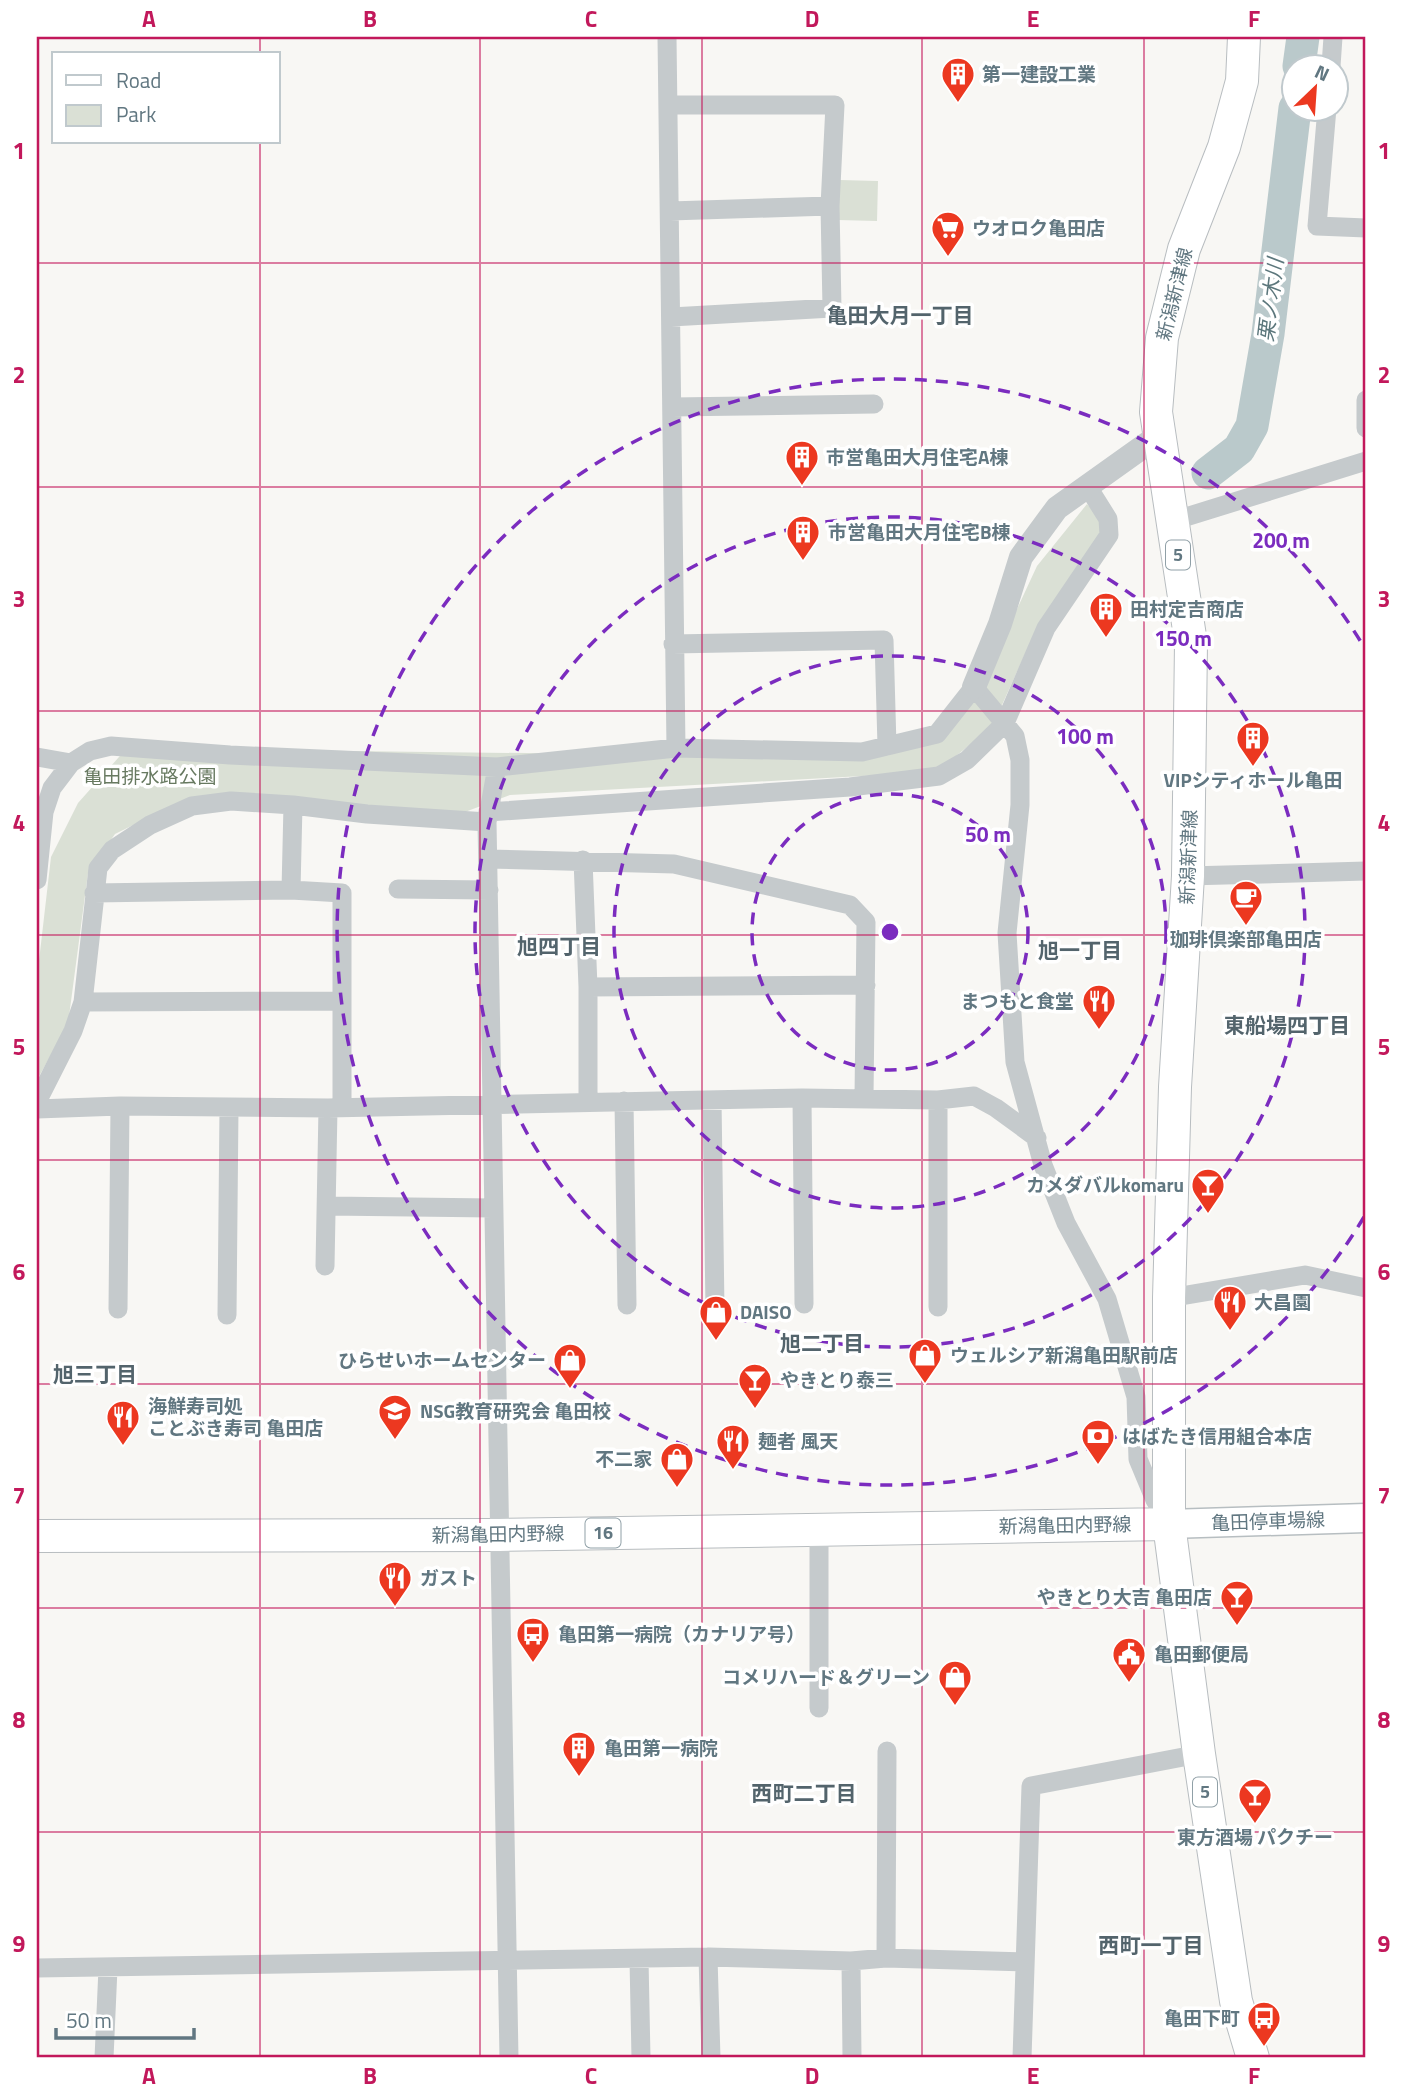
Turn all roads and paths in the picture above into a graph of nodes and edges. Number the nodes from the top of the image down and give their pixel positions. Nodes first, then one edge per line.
1 (667, 37) edge
2 (1244, 37) edge
3 (669, 105) junction
4 (1326, 122) edge
5 (830, 206) junction
6 (670, 211) junction
7 (1366, 229) edge
8 (671, 317) junction
9 (1366, 400) edge
10 (874, 404) dead end
11 (671, 407) junction
12 (1366, 428) edge
13 (1158, 436) junction
14 (1366, 461) edge
15 (1088, 487) junction
16 (1173, 521) junction
17 (673, 645) junction
18 (974, 687) junction
19 (1005, 723) junction
20 (887, 746) junction
21 (676, 748) junction
22 (37, 757) edge
23 (71, 763) junction
24 (498, 767) junction
25 (293, 805) junction
26 (488, 817) junction
27 (488, 859) junction
28 (583, 860) junction
29 (1366, 871) edge
30 (1188, 876) junction
31 (37, 880) edge
32 (398, 889) dead end
33 (291, 890) junction
34 (489, 890) junction
35 (94, 893) junction
36 (866, 985) junction
37 (588, 987) junction
38 (342, 1001) junction
39 (83, 1002) junction
40 (802, 1098) junction
41 (864, 1098) junction
42 (712, 1100) junction
43 (938, 1100) junction
44 (624, 1101) junction
45 (37, 1102) edge
46 (589, 1102) junction
47 (493, 1104) junction
48 (120, 1107) junction
49 (335, 1107) junction
50 (229, 1108) junction
51 (37, 1110) edge
52 (1037, 1138) junction
53 (328, 1206) junction
54 (493, 1208) junction
55 (325, 1266) dead end
56 (1366, 1288) edge
57 (1169, 1298) junction
58 (804, 1304) dead end
59 (626, 1305) dead end
60 (938, 1307) dead end
61 (118, 1309) dead end
62 (715, 1309) dead end
63 (227, 1315) dead end
64 (1366, 1518) edge
65 (1169, 1524) junction
66 (819, 1529) junction
67 (499, 1535) junction
68 (37, 1536) edge
69 (819, 1708) dead end
70 (887, 1751) dead end
71 (1199, 1754) junction
72 (708, 1957) junction
73 (886, 1958) junction
74 (639, 1959) junction
75 (851, 1961) junction
76 (509, 1962) junction
77 (1025, 1962) junction
78 (37, 1968) edge
79 (108, 1968) junction
80 (104, 2058) edge
81 (509, 2058) edge
82 (641, 2058) edge
83 (711, 2058) edge
84 (852, 2058) edge
85 (1022, 2058) edge
86 (1253, 2058) edge

1 - 3 street
2 - 13 main road, 新潟新津線 / 5
3 - 5 street
3 - 6 street
4 - 7 street
5 - 6 street
5 - 8 street
6 - 8 street
8 - 11 street
9 - 12 street
10 - 11 street
11 - 17 street
13 - 15 street
13 - 16 main road, 新潟新津線 / 5
14 - 16 street
15 - 18 street
15 - 19 street
16 - 30 main road, 新潟新津線 / 5
17 - 20 street
17 - 21 street
18 - 19 street
18 - 20 street
19 - 26 street
19 - 52 street
20 - 21 street
21 - 24 street
22 - 23 street
23 - 24 street
23 - 31 street
24 - 26 street
25 - 26 street
25 - 33 street
25 - 35 street
26 - 27 street
27 - 28 street
27 - 34 street
28 - 36 street
28 - 37 street
29 - 30 street
30 - 57 main road, 新潟新津線 / 5
32 - 34 street
33 - 35 street
33 - 38 street
34 - 47 street
35 - 39 street
36 - 37 street
36 - 41 street
37 - 46 street
38 - 39 street
38 - 49 street
39 - 45 street
40 - 41 street
40 - 42 street
40 - 58 street
41 - 43 street
42 - 44 street
42 - 62 street
43 - 52 street
43 - 60 street
44 - 46 street
44 - 59 street
46 - 47 street
47 - 49 street
47 - 54 street
48 - 50 street
48 - 51 street
48 - 61 street
49 - 50 street
49 - 53 street
50 - 63 street
52 - 65 street
53 - 54 street
53 - 55 street
54 - 67 street
56 - 57 street
57 - 65 main road, 新潟新津線 / 5
64 - 65 main road, 亀田停車場線
65 - 66 main road, 新潟亀田内野線 / 16
65 - 71 main road, 5
66 - 67 main road, 新潟亀田内野線 / 16
66 - 69 street
67 - 68 main road, 新潟亀田内野線 / 16
67 - 76 street
70 - 73 street
71 - 77 street
71 - 86 main road, 5
72 - 74 street
72 - 75 street
72 - 83 street
73 - 75 street
73 - 77 street
74 - 76 street
74 - 82 street
75 - 84 street
76 - 79 street
76 - 81 street
77 - 85 street
78 - 79 street
79 - 80 street

